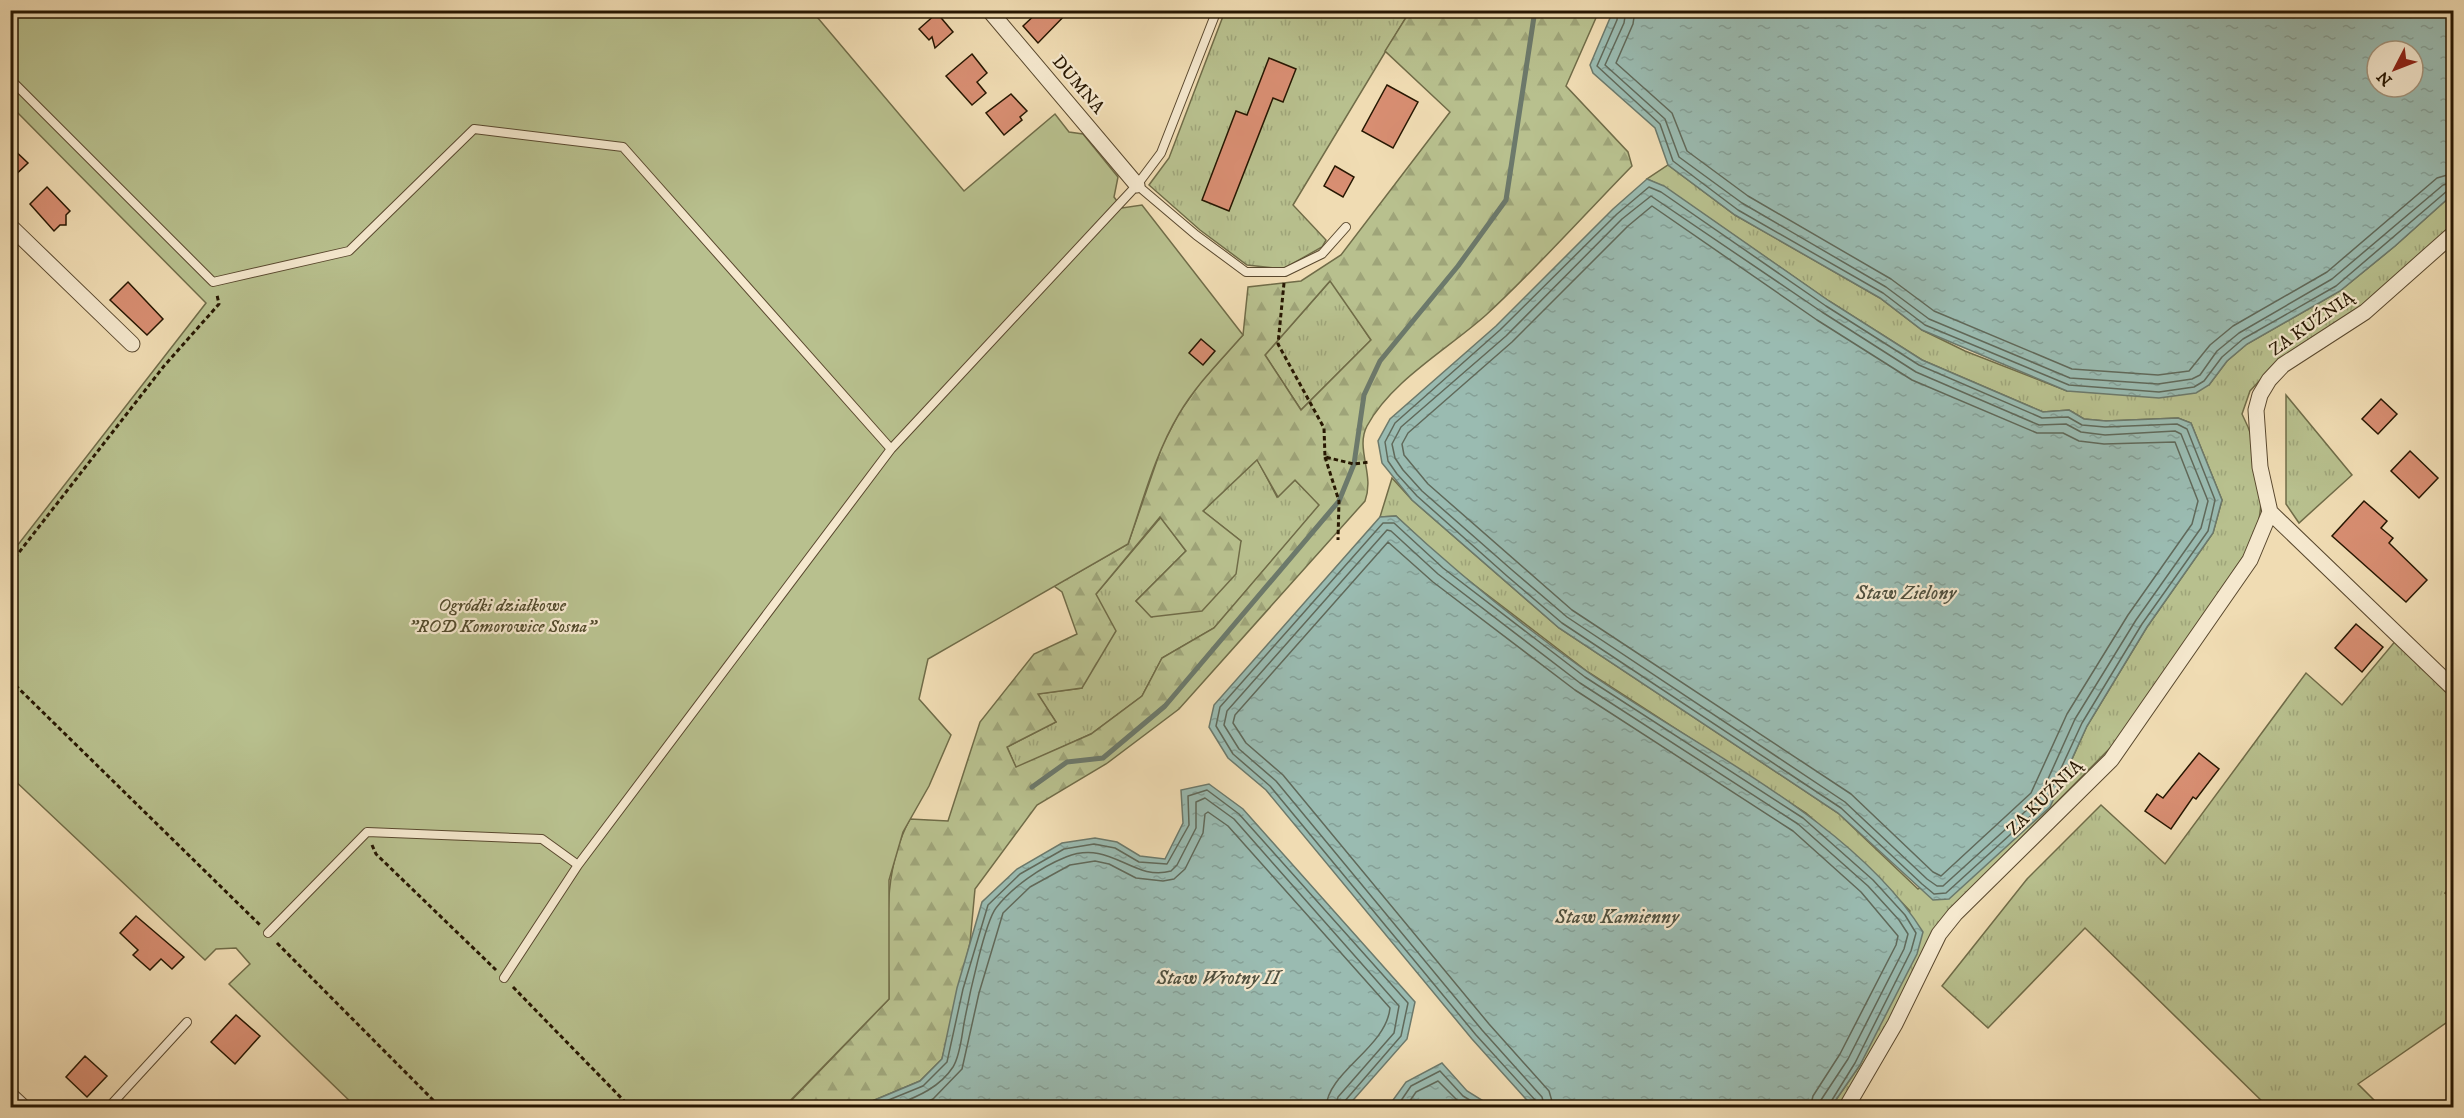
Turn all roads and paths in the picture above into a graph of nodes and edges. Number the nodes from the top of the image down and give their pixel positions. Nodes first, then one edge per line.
1 (989, 10) edge
2 (1217, 10) edge
3 (10, 79) edge
4 (1137, 185) junction
5 (10, 226) edge
6 (1346, 226) dead end
7 (2453, 234) edge
8 (1285, 272) junction
9 (213, 282) junction
10 (132, 344) dead end
11 (891, 449) junction
12 (1325, 457) junction
13 (1370, 462) dead end
14 (2270, 512) junction
15 (1338, 540) dead end
16 (10, 564) edge
17 (10, 680) edge
18 (2454, 689) edge
19 (578, 865) junction
20 (268, 933) junction
21 (504, 978) dead end
22 (187, 1022) dead end
23 (10, 1095) edge
24 (24, 1107) edge
25 (108, 1107) edge
26 (441, 1107) edge
27 (1845, 1107) edge

1 - 4 street, DUMNA
2 - 4 lane
3 - 9 lane
4 - 8 lane
4 - 11 lane
5 - 10 street
6 - 8 lane
7 - 14 street, ZA KUŹNIĄ
8 - 12 path
9 - 11 lane
9 - 16 path
11 - 19 lane
12 - 13 path
12 - 15 path
14 - 18 street
14 - 27 street, ZA KUŹNIĄ
17 - 20 path
19 - 20 lane
19 - 21 lane
20 - 26 path
22 - 25 lane
23 - 24 street

